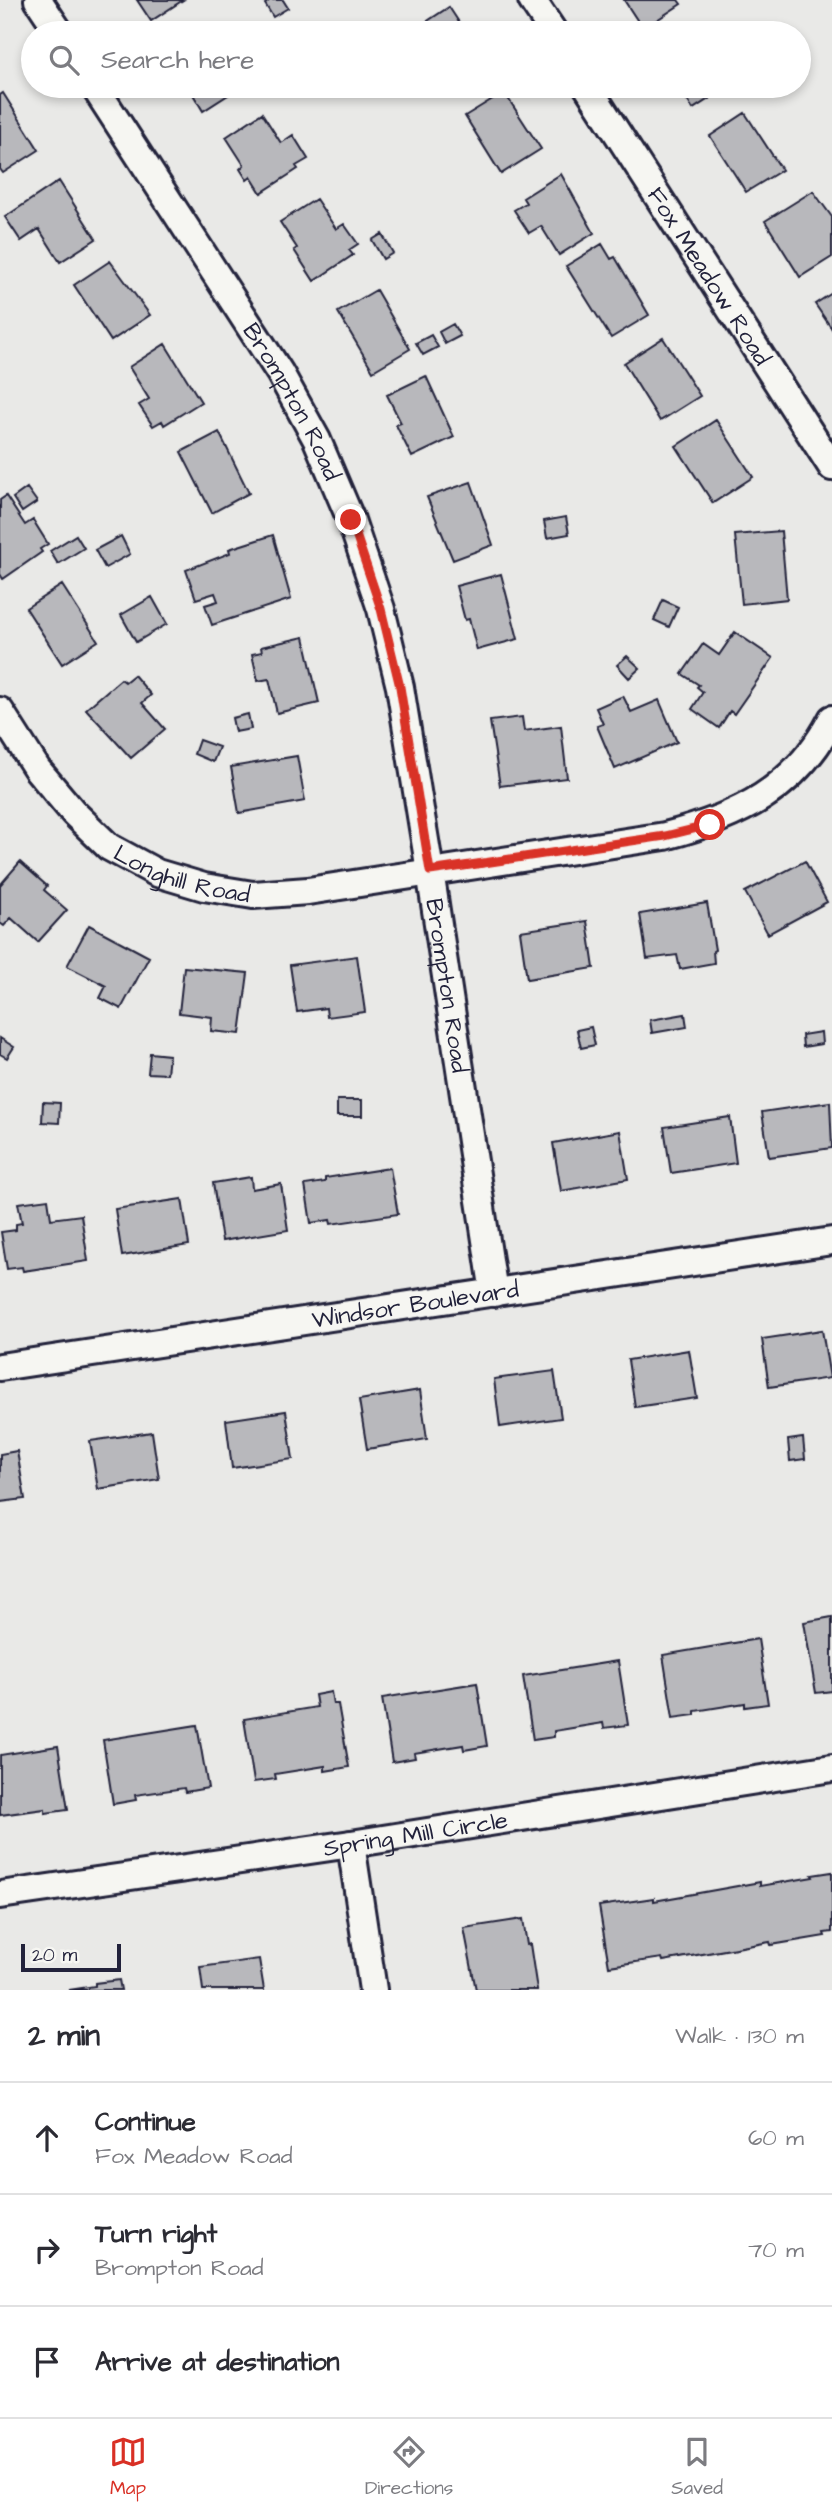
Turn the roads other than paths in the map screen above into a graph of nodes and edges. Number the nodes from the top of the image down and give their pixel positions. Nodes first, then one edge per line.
1 (38, 0) edge
2 (532, 0) edge
3 (52, 21) edge
4 (546, 21) edge
5 (102, 98) edge
6 (595, 98) edge
7 (832, 467) edge
8 (0, 711) edge
9 (832, 719) edge
10 (430, 871) junction
11 (832, 1241) edge
12 (494, 1293) junction
13 (0, 1367) edge
14 (832, 1768) edge
15 (351, 1844) junction
16 (0, 1895) edge
17 (373, 1990) edge

1 - 3 street
2 - 4 street
5 - 10 street, Brompton Road
6 - 7 street, Fox Meadow Road
8 - 10 street, Longhill Road
9 - 10 street
10 - 12 street, Brompton Road
11 - 12 street, Windsor Boulevard
12 - 13 street, Windsor Boulevard
14 - 15 street, Spring Mill Circle
15 - 16 street, Spring Mill Circle
15 - 17 street

